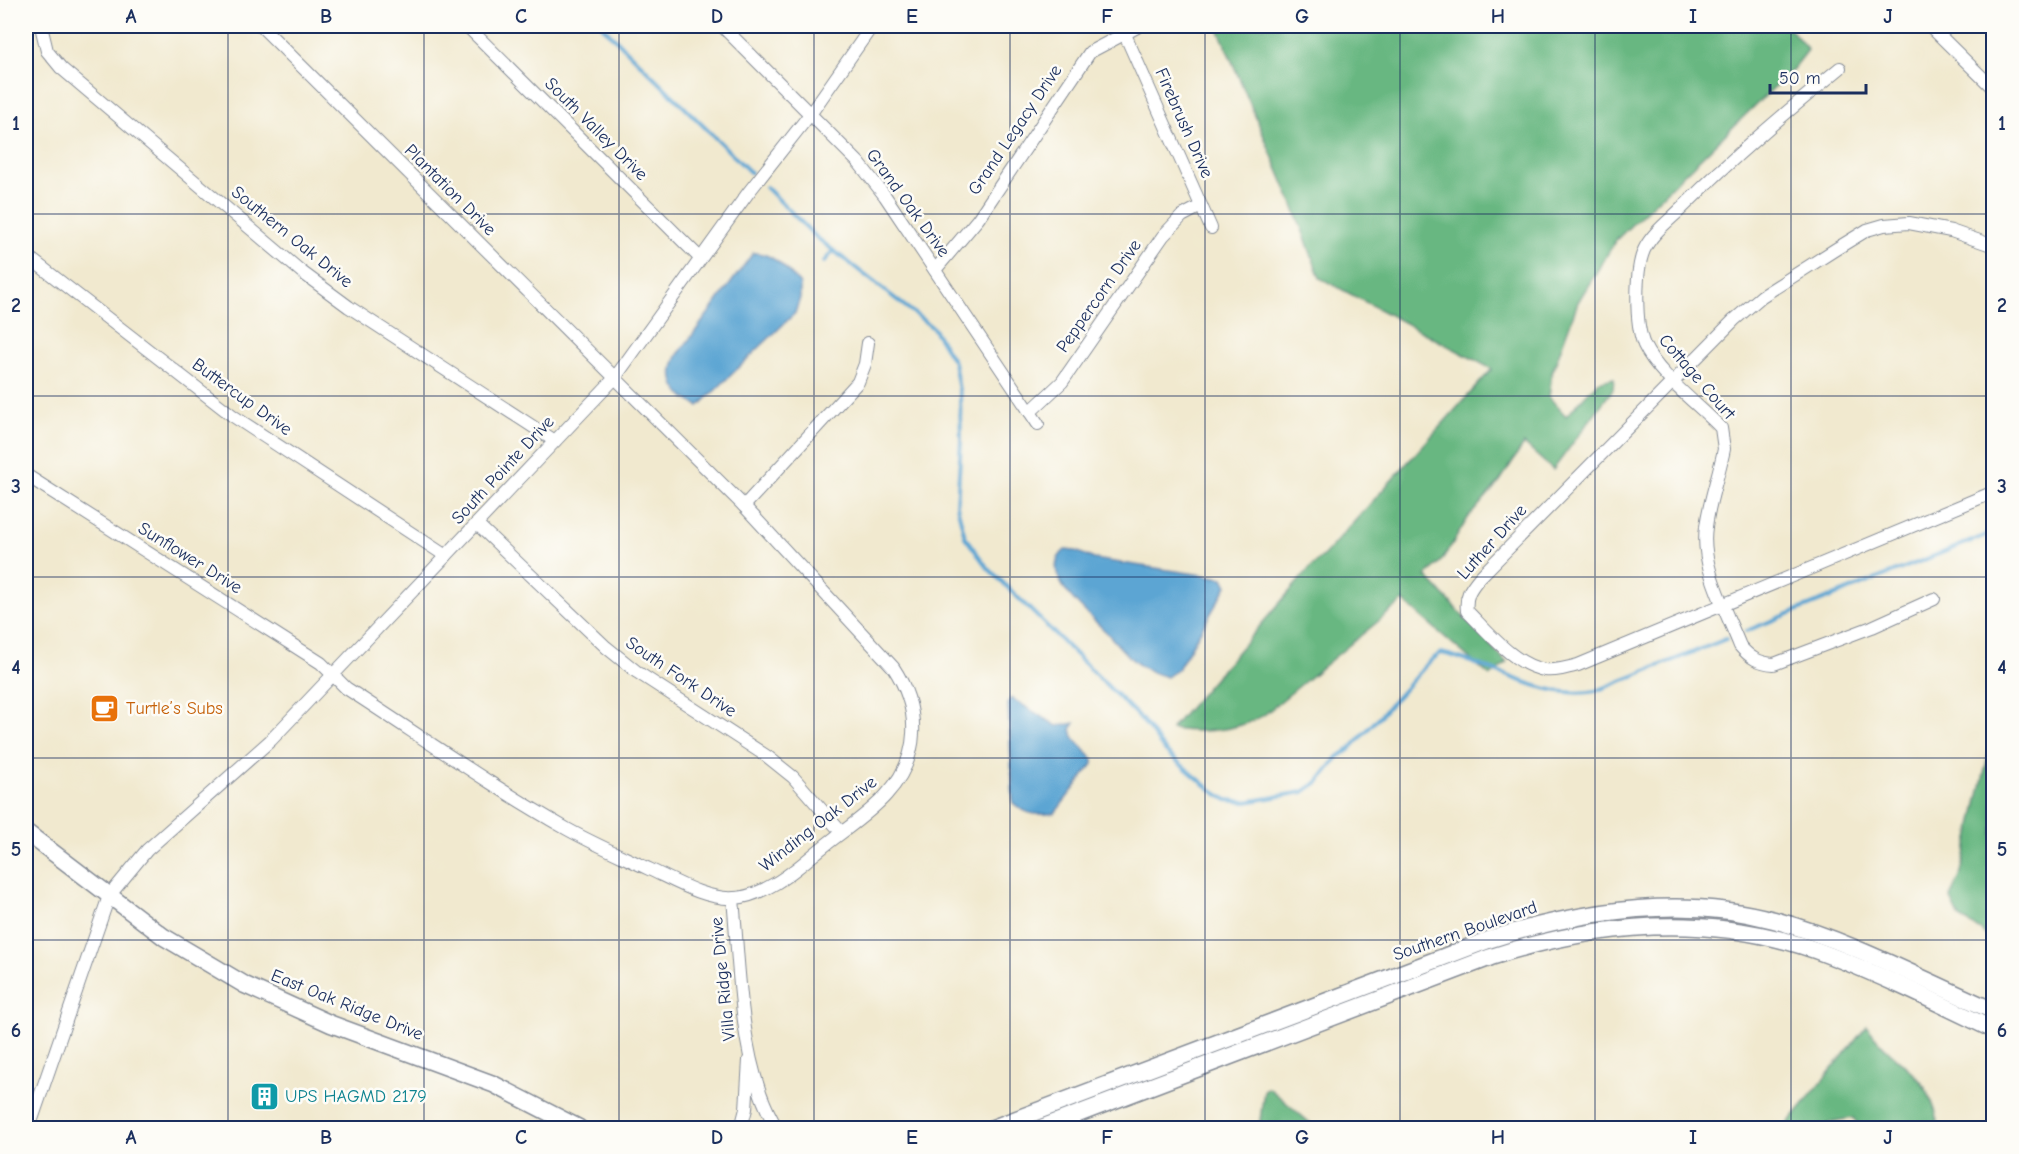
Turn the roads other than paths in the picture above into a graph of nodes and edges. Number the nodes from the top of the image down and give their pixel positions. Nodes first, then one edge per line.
1 (41, 26) edge
2 (261, 26) edge
3 (467, 26) edge
4 (722, 26) edge
5 (872, 26) edge
6 (1139, 26) edge
7 (1933, 29) dead end
8 (1124, 32) junction
9 (1840, 68) dead end
10 (1994, 89) edge
11 (811, 113) junction
12 (1201, 206) junction
13 (1211, 228) dead end
14 (1994, 246) edge
15 (26, 255) edge
16 (700, 258) junction
17 (935, 270) junction
18 (868, 343) dead end
19 (614, 379) junction
20 (1673, 381) junction
21 (1030, 412) junction
22 (1038, 424) dead end
23 (555, 441) junction
24 (26, 474) edge
25 (1994, 492) edge
26 (744, 506) junction
27 (477, 524) junction
28 (446, 556) junction
29 (1934, 600) dead end
30 (1724, 604) junction
31 (332, 675) junction
32 (26, 832) edge
33 (841, 832) junction
34 (109, 896) junction
35 (733, 899) junction
36 (1994, 1011) edge
37 (1994, 1029) edge
38 (750, 1056) junction
39 (29, 1128) edge
40 (579, 1128) edge
41 (741, 1128) edge
42 (777, 1128) edge
43 (993, 1128) edge
44 (1041, 1128) edge

1 - 23 street, Southern Oak Drive
2 - 19 street, Plantation Drive
3 - 16 street, South Valley Drive
4 - 11 street, Grand Oak Drive
5 - 11 street, South Pointe Drive
6 - 8 street, Grand Legacy Drive
7 - 10 street
8 - 12 street, Firebrush Drive
8 - 17 street, Grand Legacy Drive
9 - 20 street, Cottage Court
11 - 16 street, South Pointe Drive
11 - 17 street, Grand Oak Drive
12 - 13 street, Firebrush Drive
12 - 21 street, Peppercorn Drive
14 - 20 street, Luther Drive
15 - 28 street, Buttercup Drive
16 - 19 street, South Pointe Drive
17 - 21 street, Grand Oak Drive
18 - 26 street
19 - 23 street, South Pointe Drive
19 - 26 street, Winding Oak Drive
20 - 30 street, Cottage Court
20 - 30 street, Luther Drive
21 - 22 street, Grand Oak Drive
23 - 27 street, South Pointe Drive
24 - 31 street, Sunflower Drive
25 - 30 street, Luther Drive
26 - 33 street, Winding Oak Drive
27 - 28 street, South Pointe Drive
27 - 33 street, South Fork Drive
28 - 31 street, South Pointe Drive
29 - 30 street, Cottage Court
31 - 34 street, South Pointe Drive
31 - 35 street
32 - 34 main road, East Oak Ridge Drive
33 - 35 street, Winding Oak Drive
34 - 39 street
34 - 40 main road, East Oak Ridge Drive
35 - 38 street, Villa Ridge Drive
36 - 43 main road, Southern Boulevard
37 - 44 main road, Southern Boulevard
38 - 41 street, Villa Ridge Drive
38 - 42 street, Villa Ridge Drive

